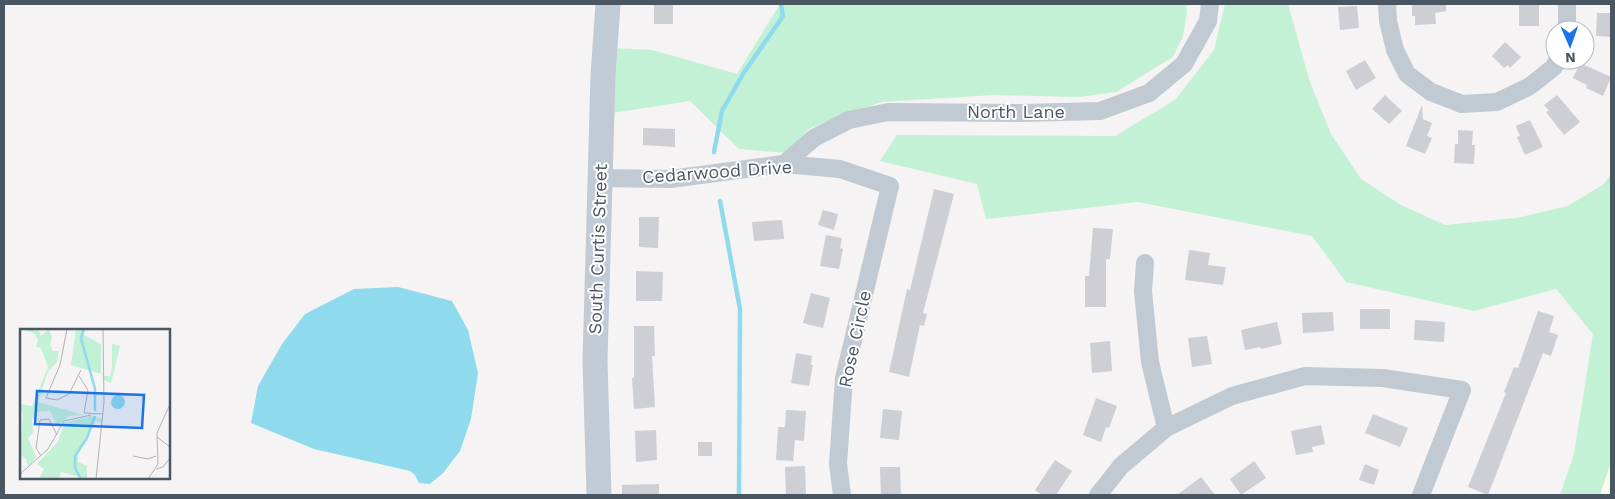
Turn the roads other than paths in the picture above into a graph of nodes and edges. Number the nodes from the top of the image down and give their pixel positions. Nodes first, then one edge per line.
1 (608, 4) edge
2 (1210, 4) edge
3 (1387, 4) edge
4 (1567, 4) edge
5 (1567, 20) edge
6 (1549, 70) edge
7 (784, 164) junction
8 (600, 178) junction
9 (890, 186) joint
10 (1145, 263) dead end
11 (1166, 428) junction
12 (599, 495) edge
13 (842, 495) edge
14 (1098, 495) edge
15 (1421, 495) edge

1 - 8 street, South Curtis Street
2 - 7 street, North Lane
3 - 6 street
4 - 5 street
7 - 8 street, Cedarwood Drive
7 - 9 street, Cedarwood Drive
8 - 12 street, South Curtis Street
9 - 13 street, Rose Circle
10 - 11 street
11 - 14 street
11 - 15 street

